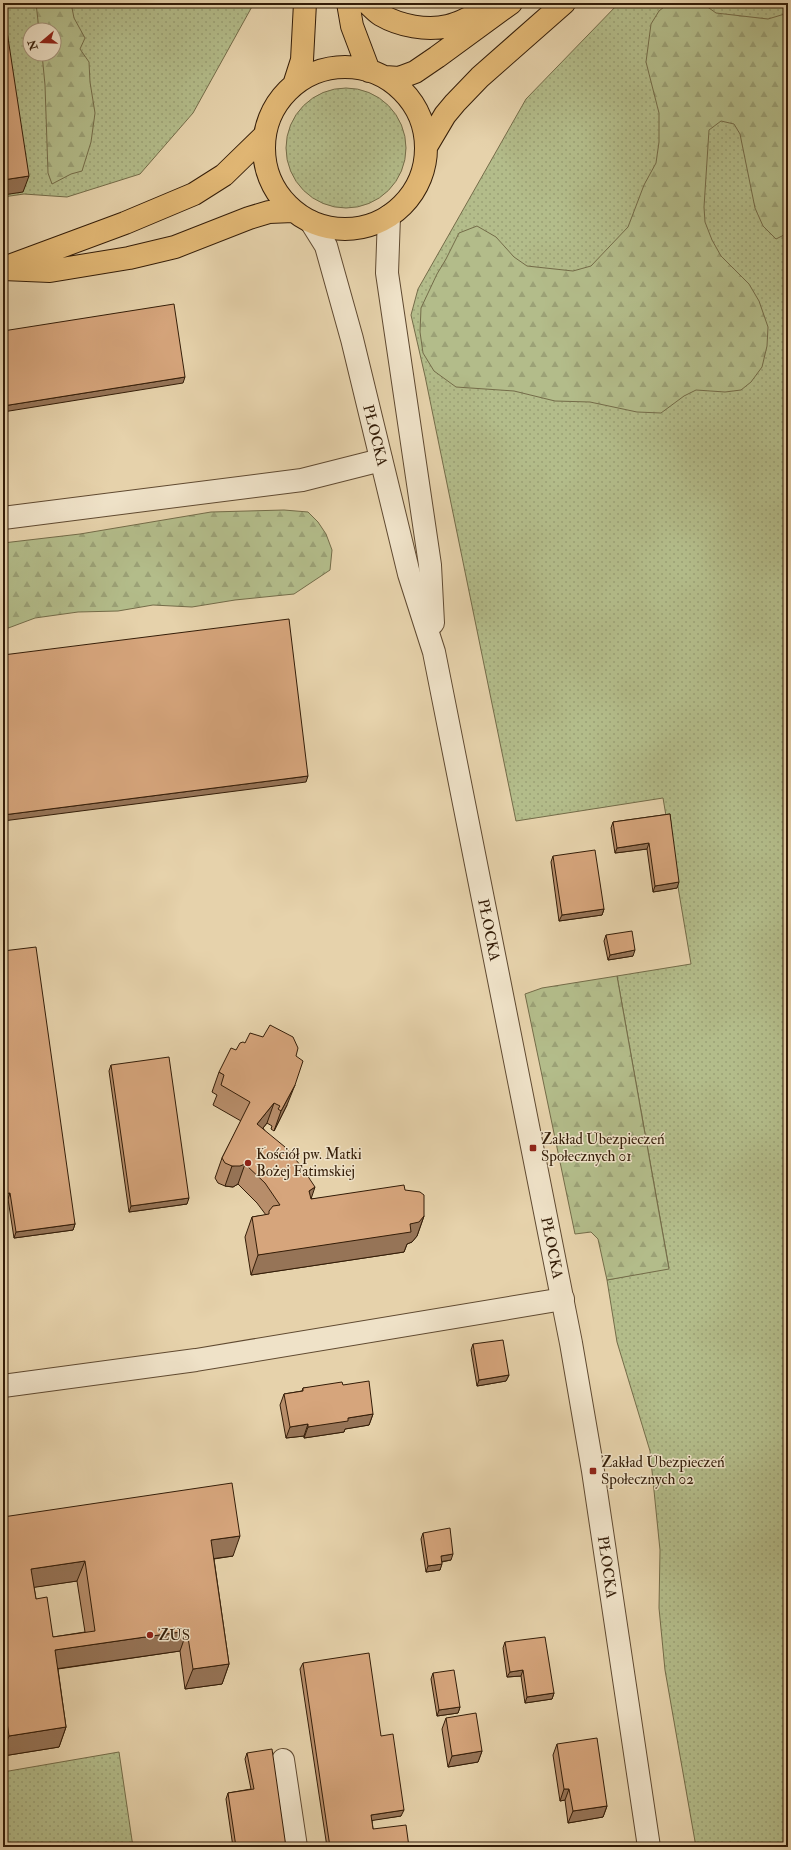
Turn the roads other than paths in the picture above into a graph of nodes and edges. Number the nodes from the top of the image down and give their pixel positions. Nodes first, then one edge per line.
1 (305, 3) edge
2 (348, 3) edge
3 (367, 3) edge
4 (495, 3) edge
5 (511, 3) edge
6 (564, 3) edge
7 (377, 74) junction
8 (294, 85) junction
9 (264, 136) junction
10 (426, 147) junction
11 (302, 216) junction
12 (389, 216) junction
13 (3, 269) edge
14 (381, 460) junction
15 (3, 518) edge
16 (434, 652) junction
17 (563, 1299) junction
18 (3, 1386) edge
19 (283, 1760) dead end
20 (296, 1847) edge
21 (649, 1847) edge

1 - 8 main road
2 - 7 main road
3 - 4 main road
5 - 7 main road
6 - 10 main road
7 - 8 main road
7 - 10 main road
8 - 9 main road
9 - 11 main road
9 - 13 main road
10 - 12 main road
11 - 12 main road
11 - 13 main road
11 - 14 street, PŁOCKA
12 - 16 street, PŁOCKA
14 - 15 street
14 - 16 street, PŁOCKA
16 - 17 street, PŁOCKA
17 - 18 street
17 - 21 street, PŁOCKA
19 - 20 street

